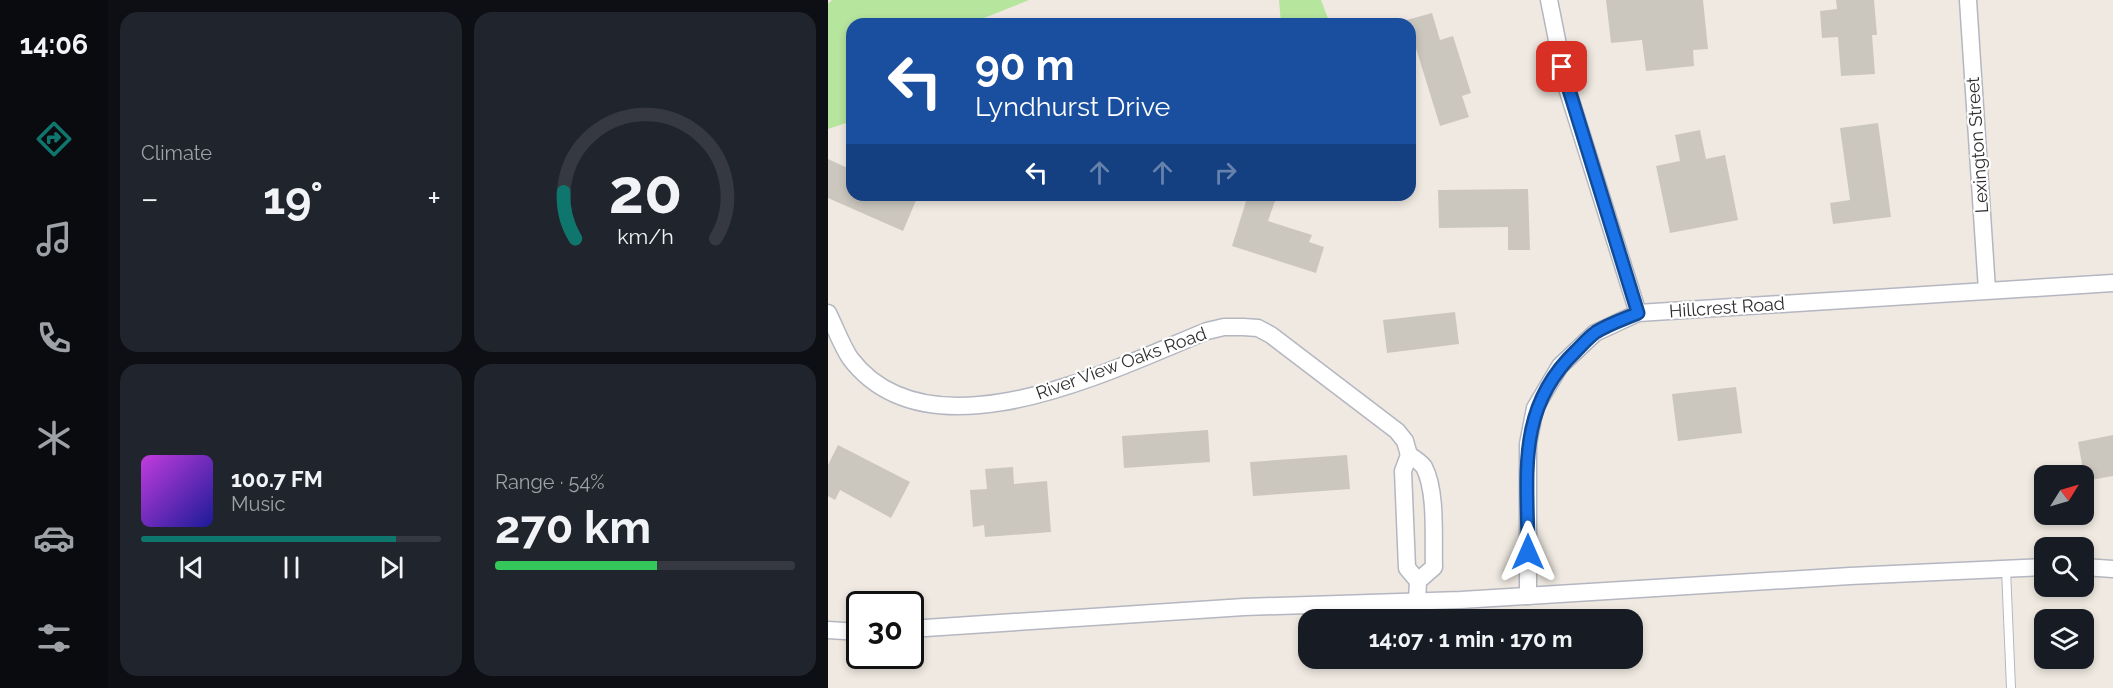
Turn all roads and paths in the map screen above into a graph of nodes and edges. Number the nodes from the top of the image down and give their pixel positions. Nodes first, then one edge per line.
1 (1549, 0) edge
2 (1968, 0) edge
3 (2113, 283) edge
4 (1987, 290) junction
5 (828, 313) edge
6 (1638, 313) junction
7 (1409, 455) junction
8 (2094, 567) edge
9 (2034, 568) edge
10 (2113, 568) edge
11 (2006, 569) junction
12 (1418, 581) junction
13 (1528, 596) junction
14 (1417, 602) junction
15 (924, 628) edge
16 (828, 630) edge
17 (846, 631) edge
18 (2011, 688) edge

1 - 6 street
2 - 4 street, Lexington Street
3 - 4 street, Hillcrest Road
4 - 6 street, Hillcrest Road
5 - 7 street, River View Oaks Road
6 - 13 street, Hillcrest Road
7 - 12 street
7 - 12 street, River View Oaks Road
8 - 10 street
9 - 11 street
11 - 13 street
11 - 18 lane
12 - 14 street
13 - 14 street
14 - 15 street
16 - 17 street

